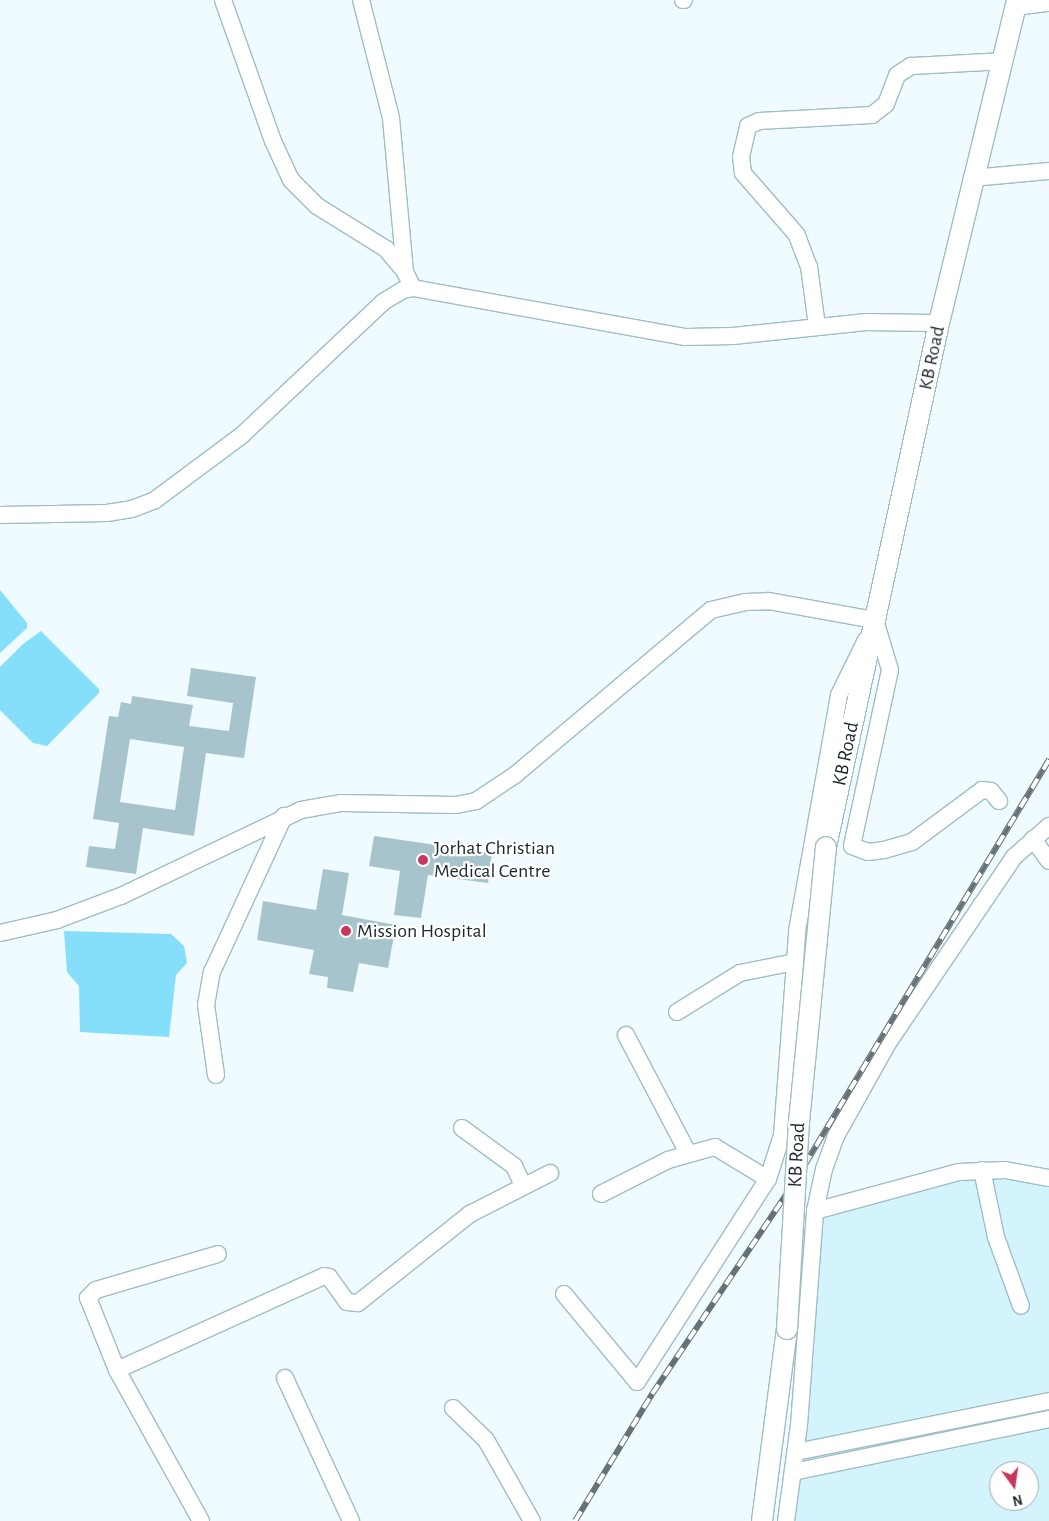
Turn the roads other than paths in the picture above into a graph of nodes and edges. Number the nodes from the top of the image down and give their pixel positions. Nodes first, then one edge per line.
1 (223, 0) edge
2 (361, 0) edge
3 (1049, 3) edge
4 (1016, 4) edge
5 (1002, 61) junction
6 (1049, 171) edge
7 (972, 178) junction
8 (405, 272) junction
9 (413, 288) junction
10 (939, 323) junction
11 (817, 326) junction
12 (0, 515) edge
13 (875, 620) junction
14 (999, 801) dead end
15 (284, 816) junction
16 (1049, 826) edge
17 (1033, 839) junction
18 (1049, 860) edge
19 (0, 933) edge
20 (795, 962) junction
21 (678, 1012) dead end
22 (626, 1035) dead end
23 (216, 1074) dead end
24 (462, 1128) dead end
25 (688, 1153) junction
26 (982, 1170) junction
27 (550, 1173) dead end
28 (1049, 1178) edge
29 (768, 1179) junction
30 (523, 1185) junction
31 (600, 1194) dead end
32 (815, 1211) junction
33 (218, 1254) dead end
34 (564, 1294) dead end
35 (1021, 1306) dead end
36 (117, 1370) junction
37 (285, 1378) dead end
38 (1049, 1401) edge
39 (453, 1408) dead end
40 (1049, 1419) edge
41 (848, 1442) junction
42 (796, 1452) junction
43 (853, 1460) junction
44 (793, 1472) junction
45 (201, 1521) edge
46 (351, 1521) edge
47 (532, 1521) edge
48 (762, 1521) edge
49 (786, 1521) edge

1 - 8 street
2 - 8 street
3 - 4 street
4 - 5 main road, KB Road
5 - 7 main road, KB Road
5 - 11 street
6 - 7 street
7 - 10 main road, KB Road
8 - 9 street
9 - 11 street
9 - 12 street
10 - 11 street
10 - 13 main road, KB Road
13 - 14 street
13 - 15 street
13 - 20 street
13 - 48 main road, KB Road, bridge
15 - 19 street
15 - 23 street
16 - 17 street
17 - 18 street
17 - 32 street
20 - 21 street
20 - 29 street
22 - 25 street
24 - 30 street
25 - 29 street
25 - 31 street
26 - 28 street
26 - 32 street
26 - 35 street
27 - 30 street
29 - 34 street
30 - 36 street
32 - 42 street
33 - 36 street
36 - 45 street
37 - 46 street
38 - 41 street
39 - 47 street
40 - 43 street
41 - 42 street
41 - 43 street
42 - 44 street
43 - 44 street
44 - 49 street

